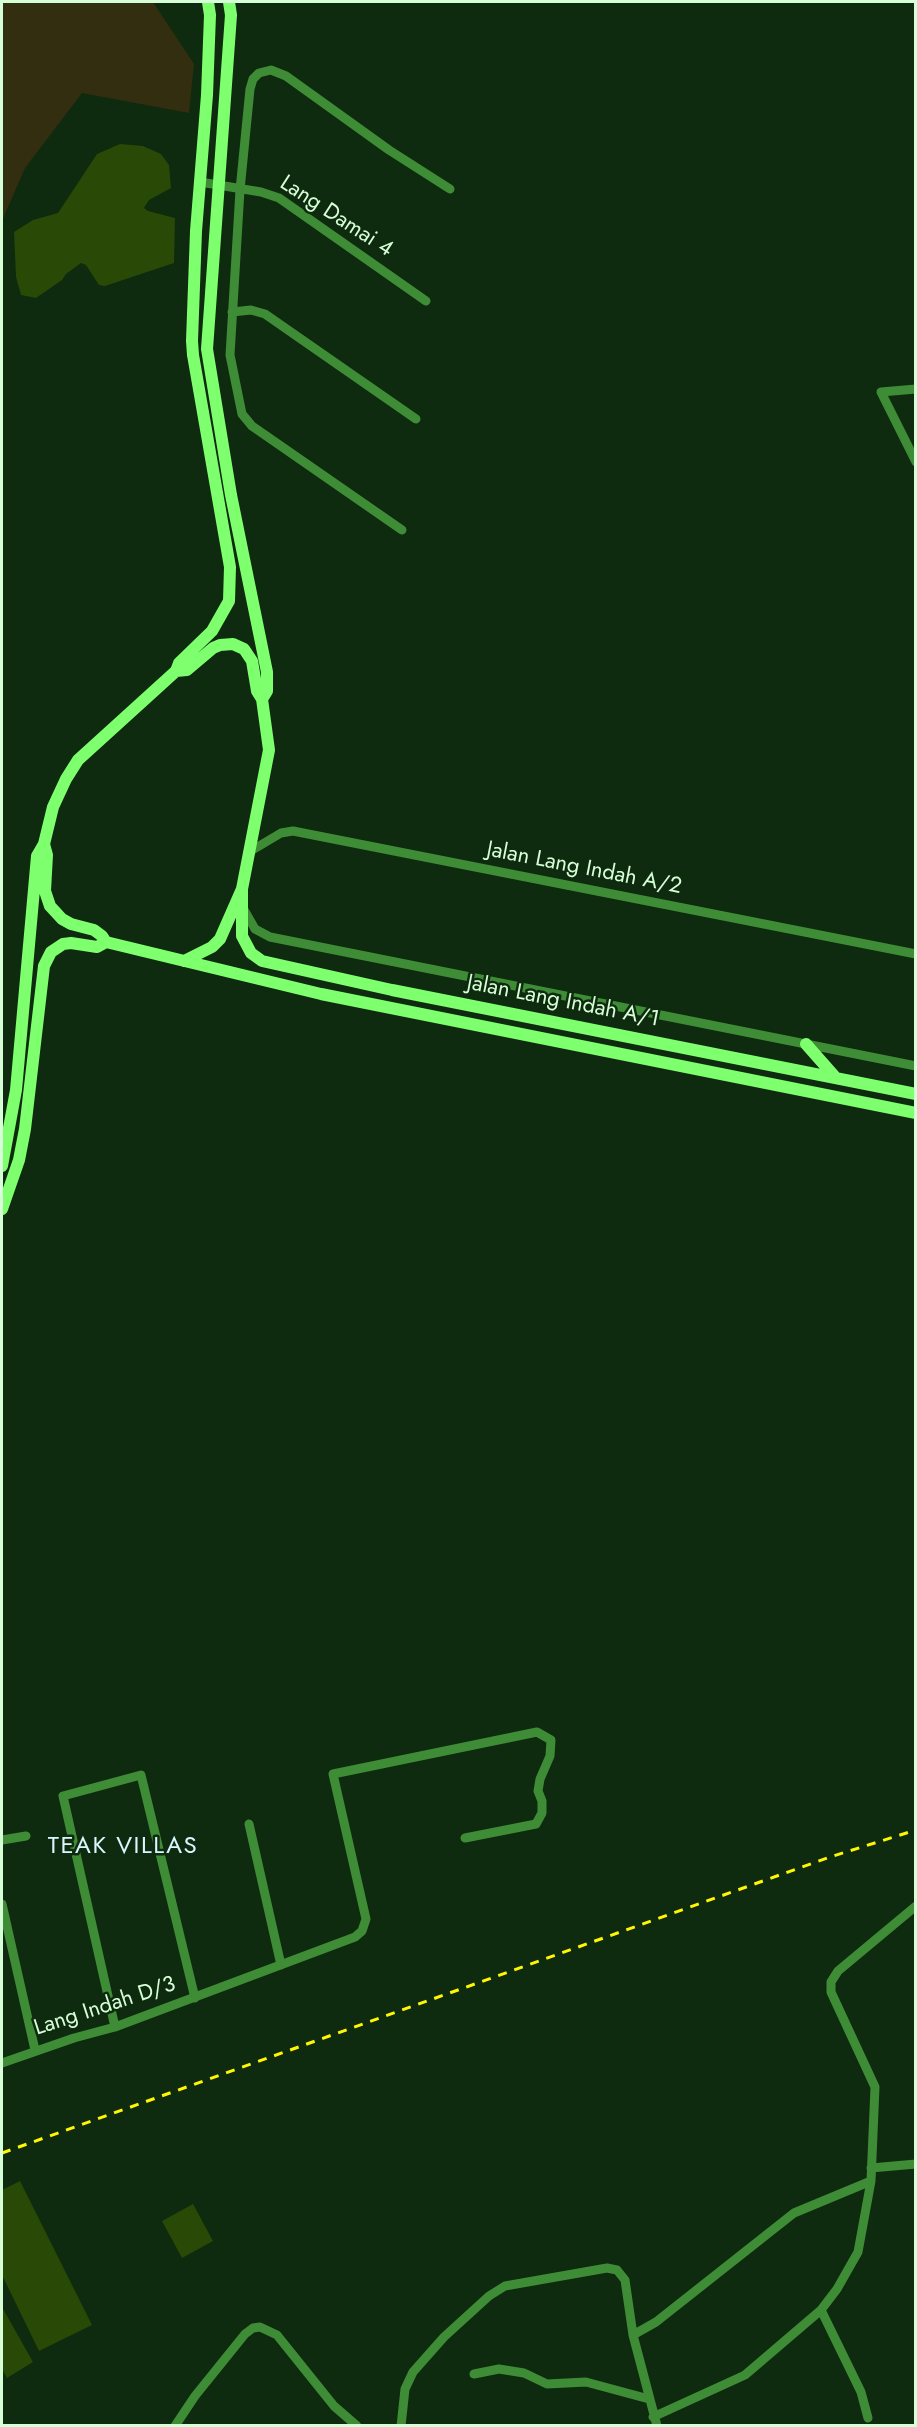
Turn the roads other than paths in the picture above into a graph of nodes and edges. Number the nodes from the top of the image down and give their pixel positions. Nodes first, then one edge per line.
1 (208, 2) edge
2 (229, 2) edge
3 (200, 182) junction
4 (218, 184) junction
5 (450, 189) dead end
6 (240, 190) junction
7 (426, 301) dead end
8 (232, 312) junction
9 (915, 389) edge
10 (416, 419) dead end
11 (915, 462) edge
12 (402, 530) dead end
13 (176, 671) junction
14 (262, 699) junction
15 (44, 844) junction
16 (249, 852) junction
17 (242, 890) junction
18 (243, 908) junction
19 (106, 942) junction
20 (915, 954) edge
21 (184, 961) junction
22 (806, 1044) junction
23 (915, 1066) edge
24 (836, 1078) junction
25 (915, 1094) edge
26 (915, 1113) edge
27 (2, 1166) edge
28 (2, 1209) edge
29 (249, 1824) dead end
30 (26, 1836) dead end
31 (465, 1838) dead end
32 (2, 1840) edge
33 (2, 1904) edge
34 (915, 1906) edge
35 (281, 1965) junction
36 (195, 1998) junction
37 (115, 2027) junction
38 (35, 2050) junction
39 (2, 2063) edge
40 (915, 2164) edge
41 (871, 2168) junction
42 (871, 2181) junction
43 (821, 2310) junction
44 (633, 2335) junction
45 (474, 2374) dead end
46 (649, 2399) junction
47 (868, 2418) dead end
48 (655, 2421) edge
49 (175, 2426) edge
50 (357, 2426) edge
51 (401, 2426) edge

1 - 3 street
2 - 4 street
3 - 4 street, Lang Damai 4
3 - 13 street
4 - 6 street, Lang Damai 4
4 - 14 street
5 - 6 street
6 - 7 street, Lang Damai 4
6 - 8 street
8 - 10 street
8 - 12 street
9 - 11 street
13 - 14 street
13 - 15 street
14 - 16 street
15 - 19 street
15 - 27 street
16 - 17 street
16 - 20 street, Jalan Lang Indah A/2
17 - 18 street, Jalan Lang Indah A/1
17 - 21 street
18 - 22 street, Jalan Lang Indah A/1
18 - 24 street, Jalan Lang Indah A/1
19 - 21 street
19 - 28 street
21 - 26 street
22 - 23 street, Jalan Lang Indah A/1
22 - 24 street
24 - 25 street, Jalan Lang Indah A/1
29 - 35 street
30 - 32 street
31 - 35 street, Lang Indah D/3
33 - 38 street
34 - 41 street
35 - 36 street, Lang Indah D/3
36 - 37 street, Lang Indah D/3
36 - 37 street
37 - 38 street, Lang Indah D/3
38 - 39 street, Lang Indah D/3
40 - 41 street
41 - 42 street
42 - 43 street
42 - 44 street
43 - 47 street
43 - 48 street
44 - 46 street
44 - 51 street
45 - 46 street
46 - 48 street
49 - 50 street

